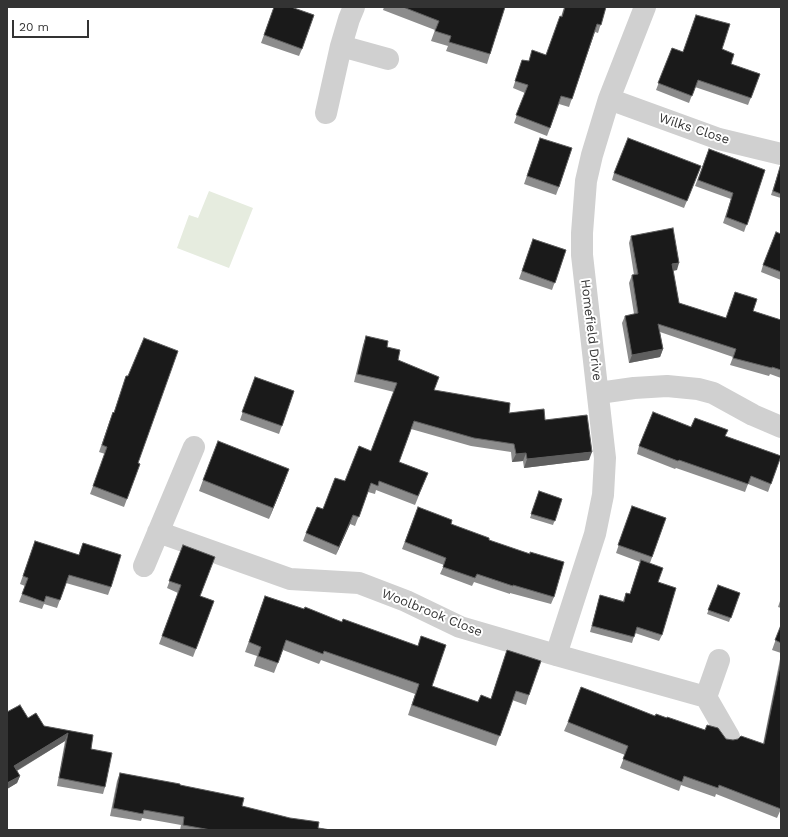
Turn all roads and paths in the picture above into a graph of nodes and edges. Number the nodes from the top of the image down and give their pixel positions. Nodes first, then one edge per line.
1 (354, 7) edge
2 (645, 7) edge
3 (341, 46) junction
4 (388, 59) dead end
5 (609, 100) junction
6 (326, 113) dead end
7 (781, 154) edge
8 (599, 393) junction
9 (781, 427) edge
10 (194, 447) dead end
11 (158, 532) junction
12 (144, 566) dead end
13 (556, 656) junction
14 (718, 660) dead end
15 (706, 697) junction
16 (729, 737) dead end

1 - 3 street
2 - 5 street, Homefield Drive
3 - 4 street
3 - 6 street
5 - 7 street, Wilks Close
5 - 8 street, Homefield Drive
8 - 9 street
8 - 13 street, Homefield Drive
10 - 11 street
11 - 12 street
11 - 13 street, Woolbrook Close
13 - 15 street, Woolbrook Close
14 - 15 street
15 - 16 street

